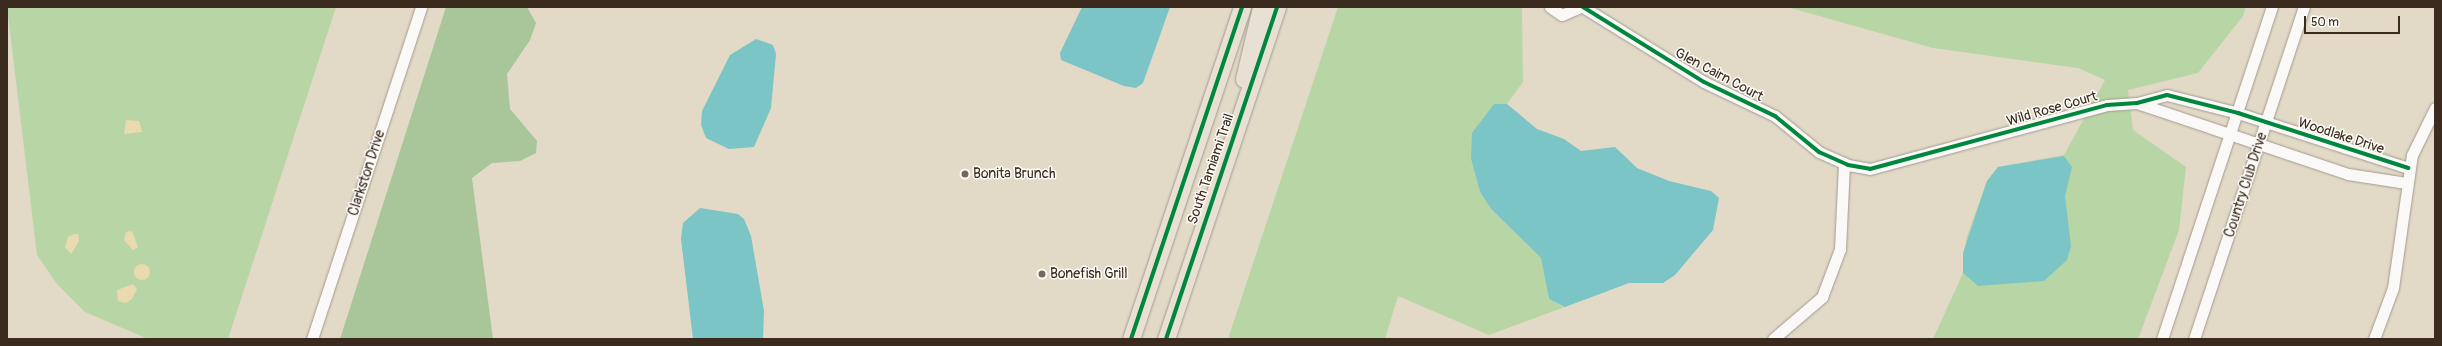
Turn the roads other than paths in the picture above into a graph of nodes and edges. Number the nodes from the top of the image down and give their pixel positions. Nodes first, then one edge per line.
1 (421, 7) edge
2 (1242, 7) edge
3 (1261, 7) edge
4 (1277, 7) edge
5 (1550, 7) edge
6 (1581, 7) edge
7 (2272, 7) edge
8 (2304, 7) edge
9 (2137, 103) junction
10 (2435, 108) edge
11 (2238, 113) junction
12 (2266, 123) junction
13 (1235, 132) junction
14 (2231, 134) junction
15 (2260, 143) junction
16 (1844, 163) junction
17 (2408, 168) junction
18 (2406, 183) junction
19 (312, 339) edge
20 (1131, 339) edge
21 (1166, 339) edge
22 (1773, 339) edge
23 (2162, 339) edge
24 (2194, 339) edge
25 (2374, 339) edge

1 - 19 street, Clarkston Drive
2 - 20 main road, South Tamiami Trail
3 - 13 main road
4 - 13 main road, South Tamiami Trail
5 - 6 street, Glen Cairn Court
6 - 16 street, Glen Cairn Court
7 - 11 street
8 - 12 street, Country Club Drive
9 - 11 street, Wild Rose Court
9 - 14 street, Wild Rose Court
9 - 16 street, Wild Rose Court
10 - 17 street
11 - 12 street, Wild Rose Court
11 - 14 street
12 - 15 street, Country Club Drive
12 - 17 street, Woodlake Drive
13 - 21 main road, South Tamiami Trail
14 - 15 street, Woodlake Drive
14 - 23 street
15 - 18 street, Woodlake Drive
15 - 24 street, Country Club Drive
16 - 22 street
17 - 18 street
18 - 25 street

